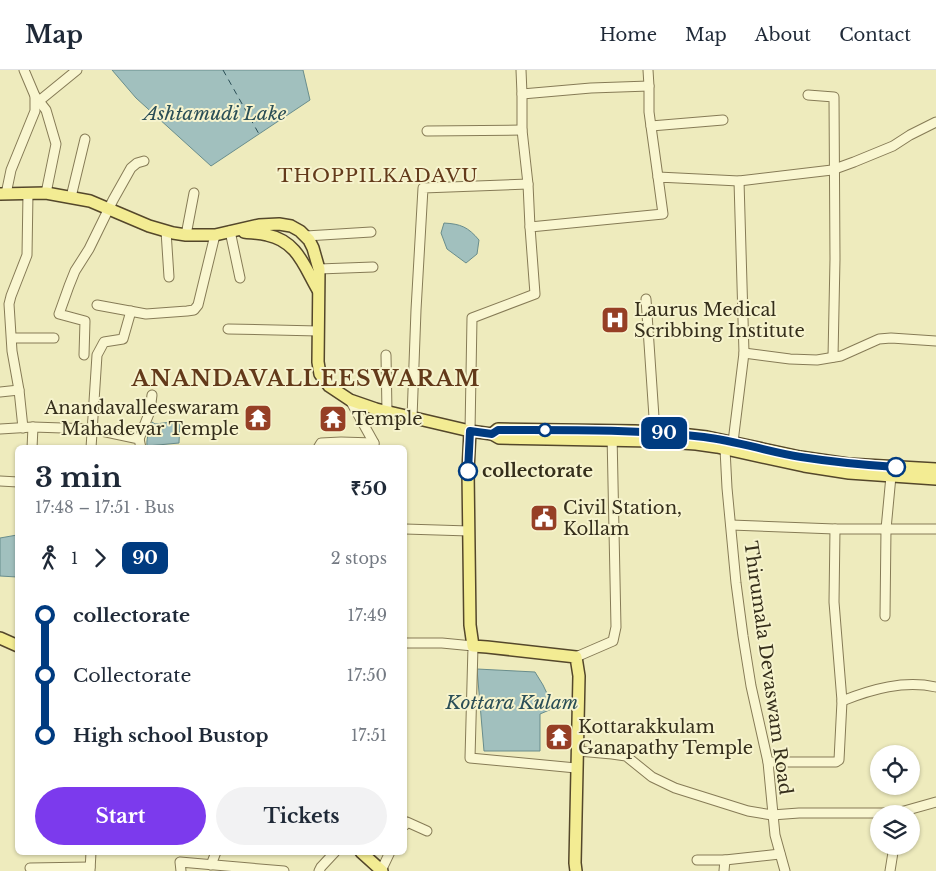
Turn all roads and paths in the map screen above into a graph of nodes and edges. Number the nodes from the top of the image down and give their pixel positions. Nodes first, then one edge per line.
1 (24, 70) edge
2 (77, 70) edge
3 (521, 70) edge
4 (648, 70) edge
5 (650, 86) junction
6 (522, 94) junction
7 (808, 95) dead end
8 (37, 98) junction
9 (723, 120) dead end
10 (936, 122) edge
11 (651, 126) junction
12 (427, 130) dead end
13 (522, 130) junction
14 (85, 139) dead end
15 (144, 161) dead end
16 (834, 169) junction
17 (658, 177) junction
18 (739, 181) junction
19 (528, 184) junction
20 (28, 193) junction
21 (46, 193) junction
22 (194, 193) dead end
23 (3, 194) edge
24 (71, 198) junction
25 (108, 208) junction
26 (530, 227) junction
27 (166, 231) junction
28 (232, 231) junction
29 (371, 232) dead end
30 (186, 235) junction
31 (215, 235) junction
32 (306, 236) junction
33 (372, 267) dead end
34 (319, 269) junction
35 (169, 277) dead end
36 (240, 278) dead end
37 (319, 292) junction
38 (646, 299) dead end
39 (5, 304) edge
40 (97, 305) dead end
41 (131, 311) junction
42 (228, 329) dead end
43 (318, 331) junction
44 (12, 338) junction
45 (54, 338) dead end
46 (936, 341) edge
47 (744, 353) junction
48 (84, 355) dead end
49 (386, 355) dead end
50 (832, 357) junction
51 (19, 390) junction
52 (0, 392) edge
53 (152, 395) dead end
54 (350, 400) junction
55 (387, 412) junction
56 (412, 418) junction
57 (28, 428) junction
58 (0, 429) edge
59 (92, 429) junction
60 (470, 431) junction
61 (655, 432) junction
62 (612, 436) junction
63 (140, 443) edge
64 (31, 445) edge
65 (91, 445) edge
66 (320, 445) edge
67 (341, 445) edge
68 (374, 445) edge
69 (729, 446) junction
70 (936, 469) edge
71 (891, 476) junction
72 (936, 479) edge
73 (0, 481) edge
74 (15, 482) edge
75 (731, 525) junction
76 (886, 528) junction
77 (407, 529) edge
78 (835, 529) junction
79 (936, 529) edge
80 (469, 531) junction
81 (885, 616) dead end
82 (0, 638) edge
83 (407, 643) edge
84 (15, 645) edge
85 (473, 646) junction
86 (576, 657) junction
87 (936, 687) edge
88 (842, 701) junction
89 (578, 752) junction
90 (768, 762) junction
91 (576, 768) junction
92 (936, 802) edge
93 (920, 807) edge
94 (870, 813) edge
95 (772, 815) junction
96 (407, 822) edge
97 (427, 831) dead end
98 (780, 854) junction
99 (91, 855) edge
100 (215, 855) edge
101 (332, 855) edge
102 (364, 855) edge
103 (389, 855) edge
104 (893, 855) edge
105 (696, 860) dead end
106 (725, 860) junction
107 (211, 865) junction
108 (30, 868) dead end
109 (90, 869) edge
110 (181, 871) edge
111 (284, 871) edge
112 (319, 871) edge
113 (381, 871) edge
114 (576, 871) edge
115 (724, 871) edge
116 (785, 871) edge
117 (890, 871) edge

1 - 8 street
2 - 8 street
3 - 6 street
4 - 5 street
5 - 6 street
5 - 11 street
6 - 13 street
7 - 16 street
8 - 21 street
8 - 23 street
9 - 11 street
10 - 16 street
11 - 17 street
12 - 13 street
13 - 19 street
14 - 24 street
15 - 25 street
16 - 18 street
16 - 50 street
17 - 18 street
17 - 26 street
18 - 47 street, Thirumala Devaswam Road
19 - 26 street
19 - 56 street
20 - 21 main road
20 - 23 main road
20 - 39 street
21 - 24 main road
22 - 30 street
24 - 25 main road
25 - 27 main road
25 - 48 street
26 - 60 street
27 - 30 main road
27 - 35 street
28 - 31 main road
28 - 32 main road
28 - 36 street
28 - 37 main road
29 - 32 street
30 - 31 main road
31 - 41 street
32 - 34 main road
33 - 34 street
34 - 37 main road
37 - 43 main road
38 - 61 street
39 - 44 street
40 - 41 street
41 - 59 street
42 - 43 street
43 - 54 main road
44 - 45 street
44 - 51 street
46 - 50 street
47 - 50 street
47 - 69 street, Thirumala Devaswam Road
49 - 55 street
51 - 52 street
51 - 57 street
53 - 63 street
54 - 55 main road
54 - 68 street
55 - 56 main road
56 - 60 main road
57 - 58 street
57 - 59 street
57 - 64 street
59 - 63 street
59 - 65 street
60 - 62 main road
60 - 80 main road
61 - 62 main road
61 - 69 main road
62 - 69 main road
62 - 86 street
66 - 67 street
67 - 68 street
69 - 70 main road
69 - 71 main road
69 - 75 street, Thirumala Devaswam Road
71 - 72 main road
71 - 76 street
73 - 74 street
75 - 78 street
75 - 90 street, Thirumala Devaswam Road
76 - 78 street
76 - 79 street
76 - 81 street
77 - 80 street
78 - 88 street
80 - 85 main road
82 - 84 main road
83 - 85 street
85 - 86 main road
85 - 91 street
86 - 89 main road
87 - 88 street
88 - 90 street
89 - 91 main road
89 - 95 street
90 - 95 street, Thirumala Devaswam Road
91 - 114 main road
92 - 93 street
94 - 95 street
95 - 98 street, Thirumala Devaswam Road
96 - 97 street
98 - 106 street
98 - 116 street, Thirumala Devaswam Road
99 - 109 street
100 - 107 street
101 - 112 street
102 - 113 main road
103 - 113 street
104 - 117 street
105 - 106 street
106 - 115 street
107 - 110 street
107 - 111 street
108 - 109 street

